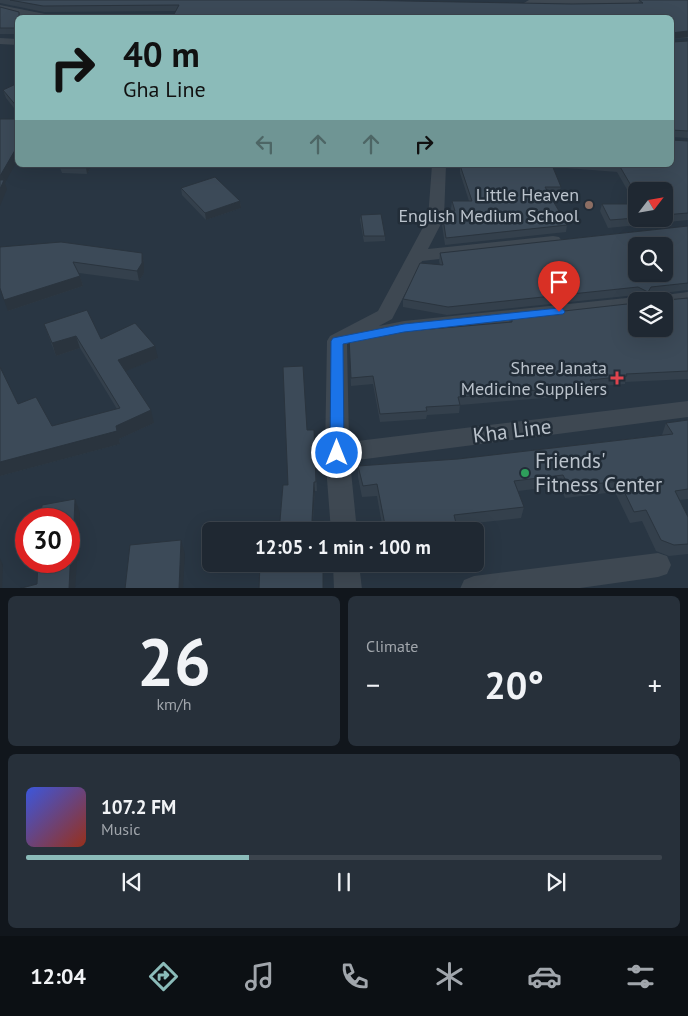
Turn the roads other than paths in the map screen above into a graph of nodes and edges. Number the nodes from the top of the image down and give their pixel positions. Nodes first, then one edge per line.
1 (645, 0) edge
2 (515, 3) edge
3 (0, 8) edge
4 (35, 15) edge
5 (0, 42) edge
6 (15, 42) edge
7 (439, 167) edge
8 (572, 239) edge
9 (416, 256) junction
10 (688, 298) edge
11 (673, 299) edge
12 (628, 304) edge
13 (337, 341) junction
14 (688, 409) edge
15 (337, 453) junction
16 (343, 522) edge
17 (658, 565) dead end
18 (347, 572) edge
19 (348, 588) edge
20 (474, 588) edge

1 - 2 street
3 - 4 street
5 - 6 street
7 - 9 street
8 - 9 street
9 - 13 street
10 - 11 street
12 - 13 street
13 - 15 street
14 - 15 street, Kha Line
15 - 16 street
17 - 20 street
18 - 19 street

